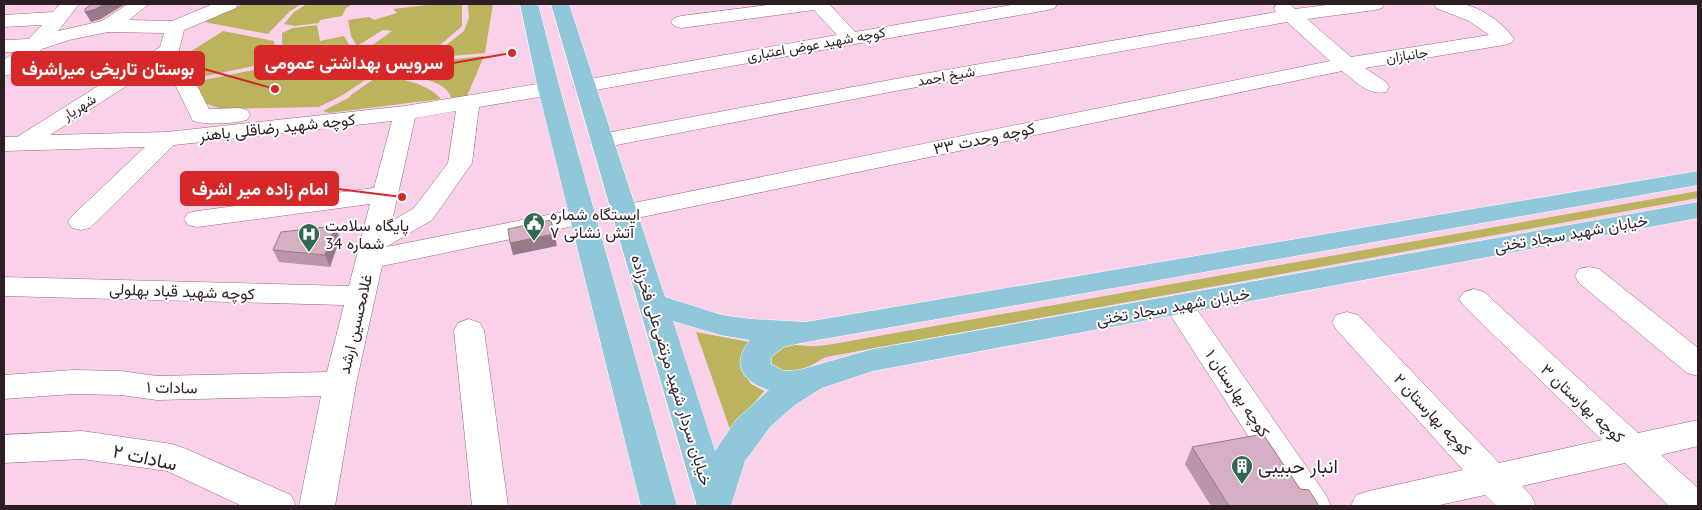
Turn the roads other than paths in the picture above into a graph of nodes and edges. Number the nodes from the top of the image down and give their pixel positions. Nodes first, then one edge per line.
1 (70, 4) edge
2 (140, 4) edge
3 (229, 4) edge
4 (530, 4) edge
5 (560, 4) edge
6 (817, 4) edge
7 (1048, 4) edge
8 (1376, 4) edge
9 (1443, 4) edge
10 (978, 9) edge
11 (1285, 9) edge
12 (56, 18) junction
13 (4, 21) edge
14 (681, 22) dead end
15 (108, 26) junction
16 (175, 27) junction
17 (850, 38) junction
18 (35, 45) junction
19 (4, 46) edge
20 (169, 50) junction
21 (1346, 64) junction
22 (4, 70) edge
23 (584, 86) junction
24 (1378, 87) dead end
25 (549, 89) junction
26 (469, 102) junction
27 (404, 113) junction
28 (298, 124) junction
29 (167, 138) junction
30 (601, 141) junction
31 (9, 147) edge
32 (1698, 178) edge
33 (386, 194) junction
34 (1698, 210) edge
35 (622, 213) junction
36 (582, 216) junction
37 (198, 219) dead end
38 (81, 222) dead end
39 (373, 250) junction
40 (1589, 276) dead end
41 (4, 286) edge
42 (360, 296) junction
43 (1474, 299) dead end
44 (654, 304) junction
45 (1179, 305) junction
46 (1347, 322) dead end
47 (469, 330) dead end
48 (806, 333) junction
49 (1698, 365) edge
50 (812, 380) junction
51 (340, 384) junction
52 (4, 387) edge
53 (1698, 433) edge
54 (1631, 448) junction
55 (4, 449) edge
56 (1494, 479) junction
57 (714, 505) edge
58 (278, 506) edge
59 (317, 506) edge
60 (490, 506) edge
61 (659, 506) edge
62 (1313, 506) edge
63 (1369, 506) edge
64 (1518, 506) edge
65 (1693, 506) edge

1 - 12 street
2 - 15 street
3 - 16 street
4 - 25 main road
5 - 23 main road, خیابان سردار شهید مرتضی‌علی فخرزاده
6 - 14 street
6 - 17 street
7 - 10 street, کوچه شهید عوض اعتباری
8 - 11 street, شیخ احمد
9 - 21 street, جانبازان
10 - 17 street, کوچه شهید عوض اعتباری
11 - 21 street
11 - 30 street, شیخ احمد
12 - 13 street
12 - 18 street
15 - 16 street
15 - 18 street
16 - 20 street
17 - 23 street, کوچه شهید عوض اعتباری
18 - 19 street
18 - 22 street
20 - 28 street
20 - 31 street, شهریار
21 - 24 street
21 - 35 street, کوچه وحدت ۳۳
23 - 30 main road, خیابان سردار شهید مرتضی‌علی فخرزاده
25 - 26 street, کوچه شهید رضاقلی باهنر
25 - 36 main road
26 - 27 street, کوچه شهید رضاقلی باهنر
26 - 39 street
27 - 28 street, کوچه شهید رضاقلی باهنر
27 - 33 street, غلامحسین ارشد
28 - 29 street, کوچه شهید رضاقلی باهنر
29 - 31 street, کوچه شهید رضاقلی باهنر
29 - 38 street
30 - 35 main road, خیابان سردار شهید مرتضی‌علی فخرزاده
32 - 48 main road, خیابان شهید سجاد تختی
33 - 37 street
33 - 39 street, غلامحسین ارشد
34 - 45 main road, خیابان شهید سجاد تختی
35 - 44 main road, خیابان سردار شهید مرتضی‌علی فخرزاده
36 - 39 street
36 - 61 main road
39 - 42 street, غلامحسین ارشد
40 - 49 street
41 - 42 street, کوچه شهید قباد بهلولی
42 - 51 street, غلامحسین ارشد
43 - 54 street, کوچه بهارستان ۳
44 - 48 main road, خیابان شهید سجاد تختی
44 - 57 main road, خیابان سردار شهید مرتضی‌علی فخرزاده
45 - 50 main road, خیابان شهید سجاد تختی
45 - 62 street, کوچه بهارستان ۱
46 - 56 street, کوچه بهارستان ۲
47 - 60 street
48 - 50 main road
50 - 57 main road, خیابان شهید سجاد تختی
51 - 52 street, سادات ۱
51 - 59 street, غلامحسین ارشد
53 - 54 street
54 - 56 street
54 - 65 street, کوچه بهارستان ۳
55 - 58 street, سادات ۲
56 - 63 street
56 - 64 street, کوچه بهارستان ۲

